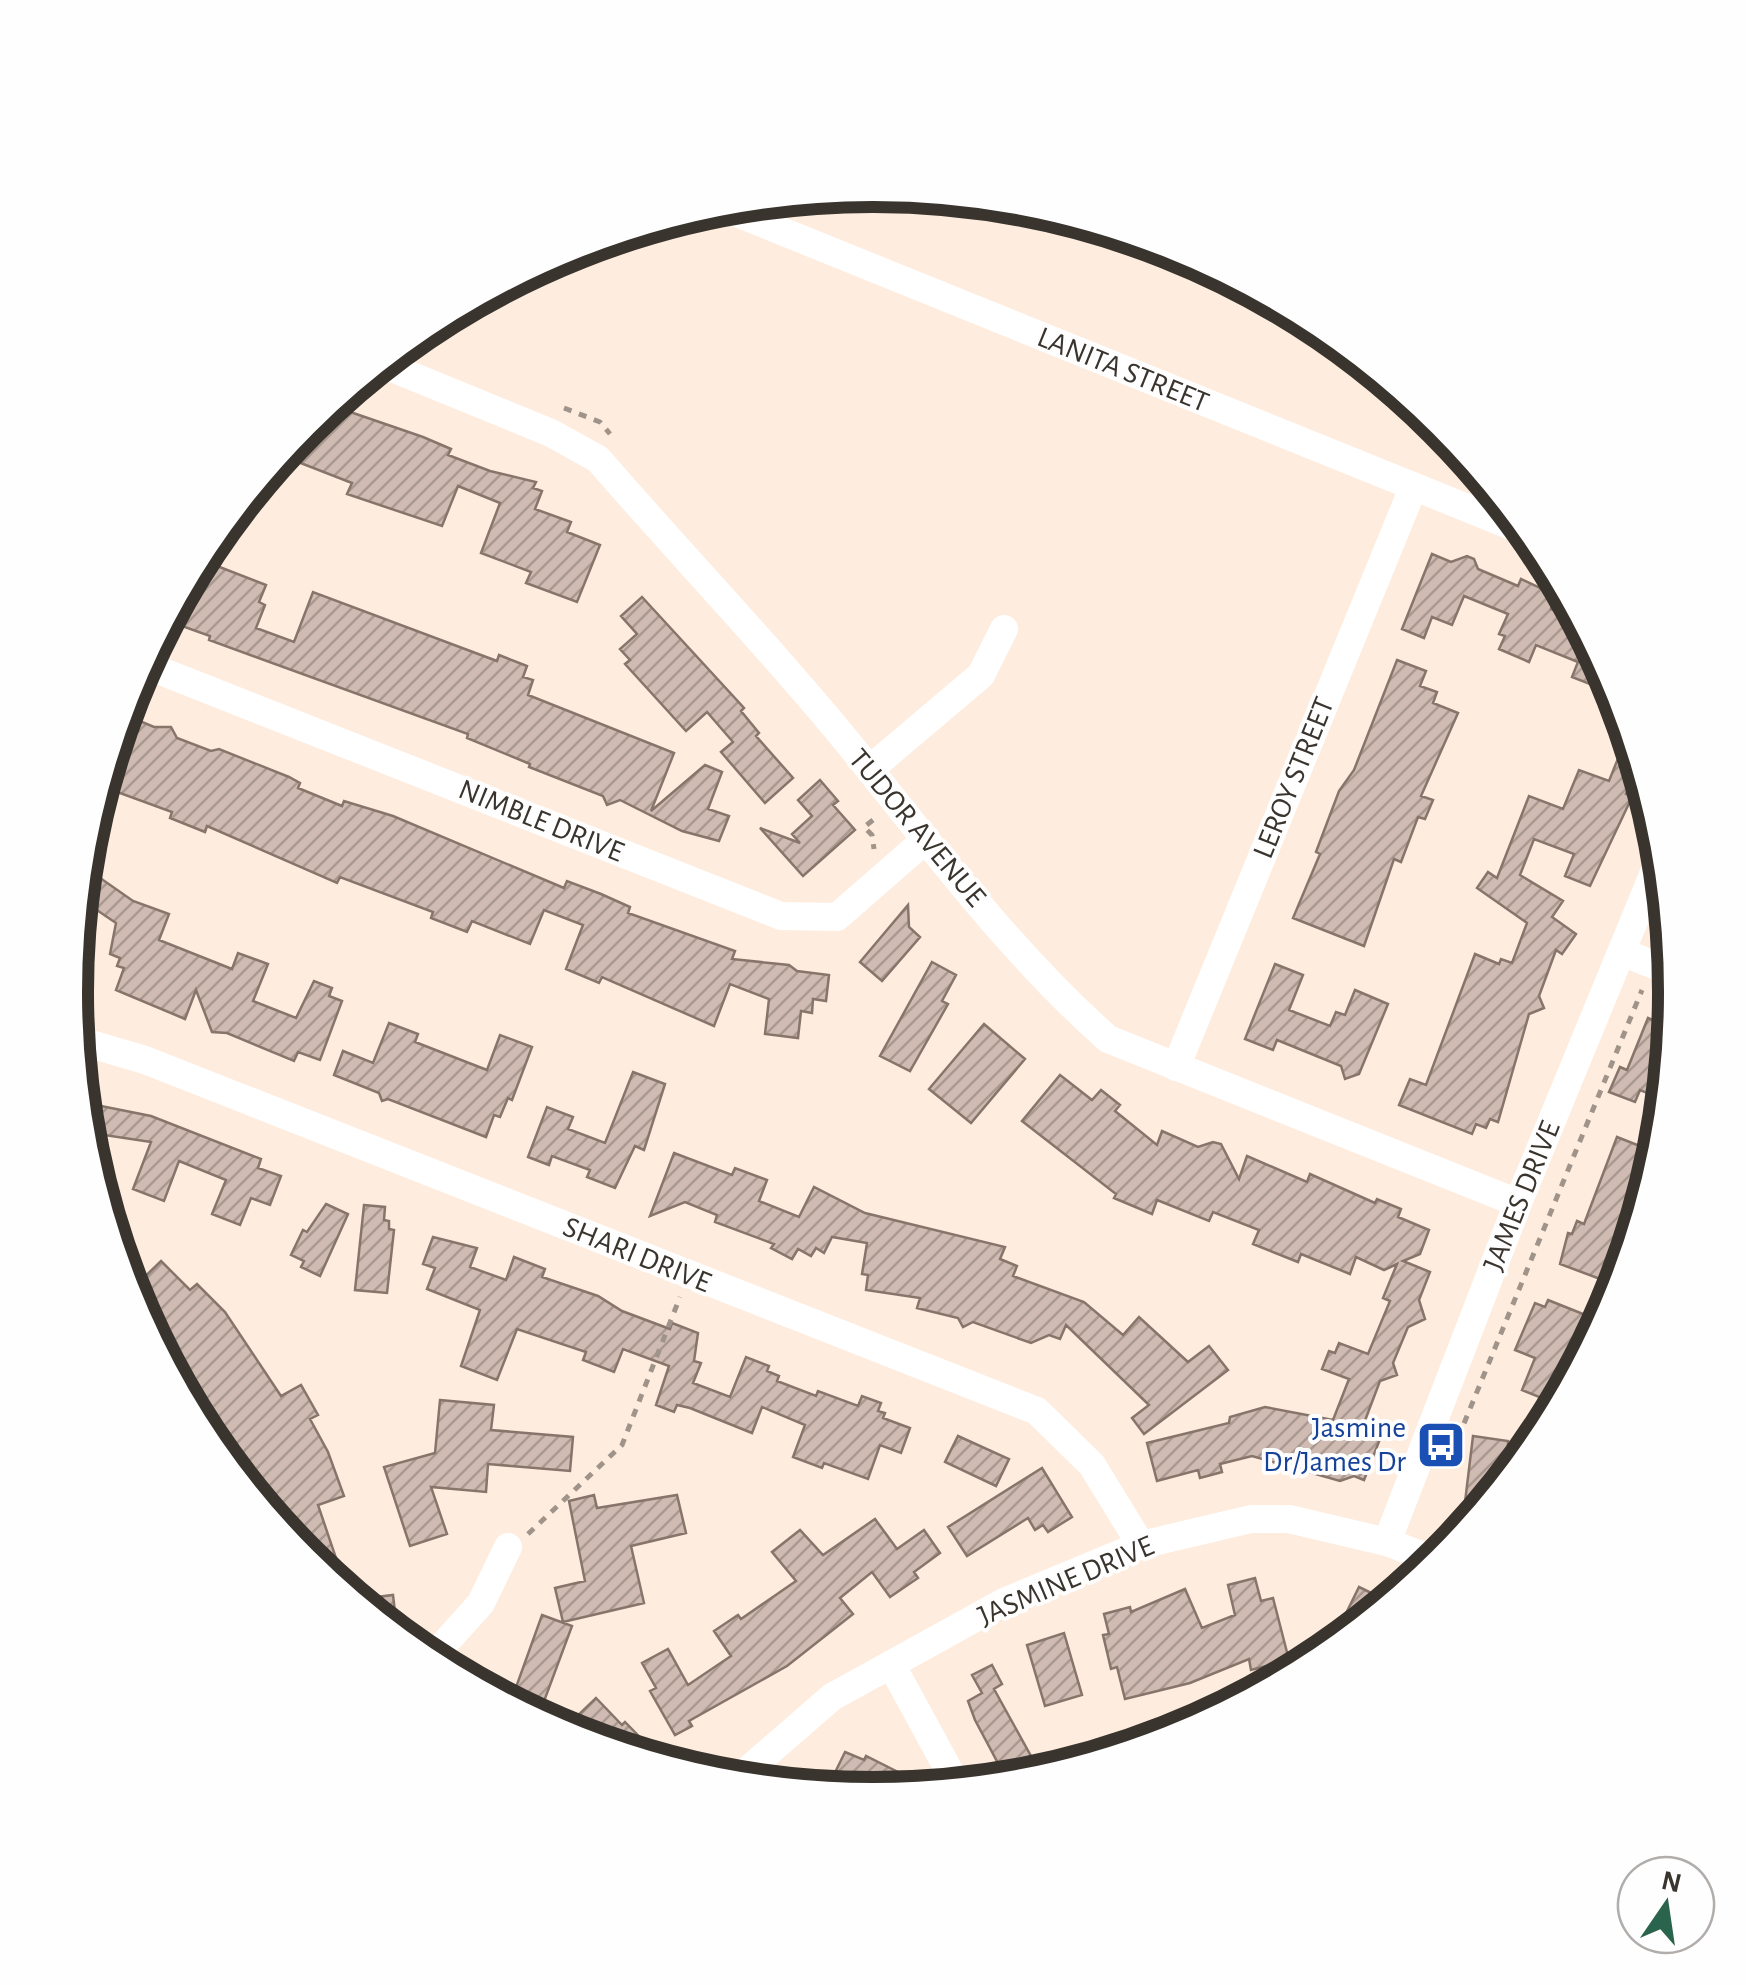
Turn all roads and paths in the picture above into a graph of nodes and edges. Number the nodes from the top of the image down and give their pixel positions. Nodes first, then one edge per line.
1 (748, 218) edge
2 (394, 370) edge
3 (1413, 488) junction
4 (1501, 522) edge
5 (1004, 629) dead end
6 (157, 670) edge
7 (870, 769) junction
8 (873, 820) dead end
9 (923, 842) junction
10 (874, 852) dead end
11 (1650, 881) edge
12 (1622, 952) junction
13 (1657, 966) edge
14 (1642, 990) dead end
15 (89, 1047) edge
16 (1176, 1067) junction
17 (1518, 1203) junction
18 (688, 1275) junction
19 (1456, 1444) dead end
20 (1387, 1542) junction
21 (1140, 1545) junction
22 (508, 1547) joint
23 (1421, 1555) edge
24 (440, 1648) edge
25 (891, 1664) junction
26 (750, 1768) edge
27 (951, 1773) edge

1 - 3 street, LANITA STREET
2 - 7 street, TUDOR AVENUE
3 - 4 street, LANITA STREET
3 - 16 street, LEROY STREET
5 - 7 street
6 - 9 street, NIMBLE DRIVE
7 - 9 street, TUDOR AVENUE
8 - 10 path
9 - 16 street, TUDOR AVENUE
11 - 12 street, JAMES DRIVE
12 - 13 street
12 - 17 street, JAMES DRIVE
14 - 19 path
15 - 18 street, SHARI DRIVE
16 - 17 street, TUDOR AVENUE
17 - 20 street, JAMES DRIVE
18 - 21 street, SHARI DRIVE
18 - 22 path
20 - 21 street, JASMINE DRIVE
20 - 23 street, JASMINE DRIVE
21 - 25 street, JASMINE DRIVE
22 - 24 street
25 - 26 street, JASMINE DRIVE
25 - 27 street

